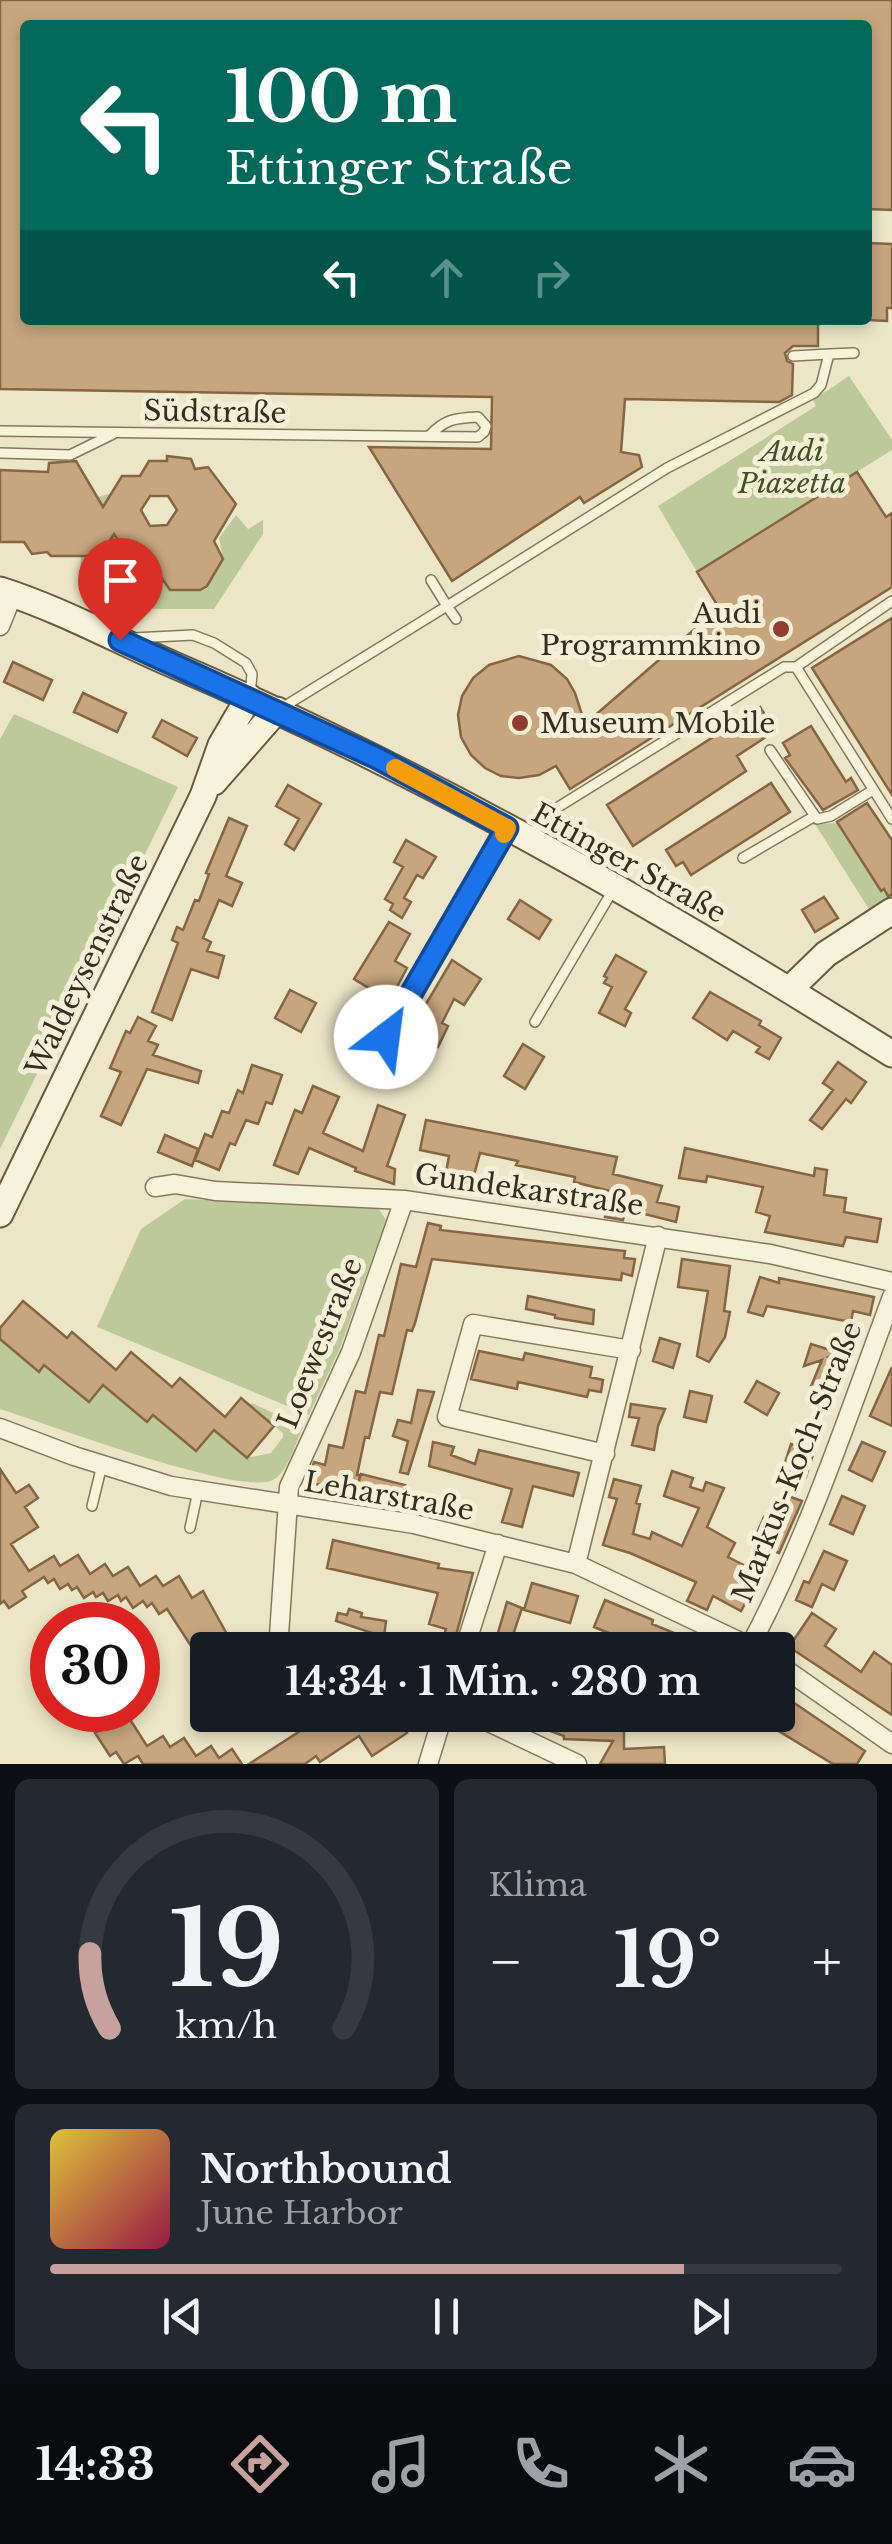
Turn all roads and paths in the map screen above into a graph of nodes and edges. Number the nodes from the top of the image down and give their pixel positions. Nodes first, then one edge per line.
1 (854, 353) dead end
2 (829, 354) junction
3 (793, 356) dead end
4 (0, 431) edge
5 (116, 433) junction
6 (428, 436) junction
7 (0, 452) edge
8 (432, 580) dead end
9 (7, 592) edge
10 (891, 604) edge
11 (447, 606) junction
12 (456, 619) dead end
13 (0, 626) edge
14 (796, 667) junction
15 (249, 697) junction
16 (277, 710) junction
17 (770, 750) dead end
18 (873, 790) junction
19 (203, 796) junction
20 (890, 814) edge
21 (813, 817) junction
22 (518, 834) junction
23 (743, 858) dead end
24 (614, 888) junction
25 (892, 912) edge
26 (790, 989) junction
27 (535, 1022) dead end
28 (386, 1037) dead end
29 (892, 1054) edge
30 (155, 1187) dead end
31 (404, 1200) junction
32 (0, 1214) edge
33 (658, 1236) junction
34 (892, 1282) edge
35 (892, 1297) edge
36 (632, 1350) junction
37 (0, 1428) edge
38 (605, 1454) junction
39 (102, 1465) junction
40 (198, 1490) junction
41 (92, 1506) dead end
42 (287, 1506) junction
43 (190, 1528) dead end
44 (498, 1544) junction
45 (576, 1564) junction
46 (279, 1632) edge
47 (470, 1632) edge
48 (720, 1632) edge
49 (761, 1632) edge
50 (795, 1676) edge
51 (438, 1732) edge
52 (513, 1732) edge
53 (892, 1744) edge
54 (428, 1764) edge
55 (577, 1764) edge

1 - 2 lane
2 - 3 lane
2 - 11 lane
4 - 5 lane, Südstraße
5 - 6 lane, Südstraße
5 - 7 lane
6 - 6 lane, Südstraße
8 - 11 lane
9 - 13 street
9 - 15 main road, Ettinger Straße
10 - 14 lane
11 - 12 lane
11 - 16 lane
14 - 18 lane
14 - 22 lane
15 - 16 main road, Ettinger Straße
15 - 19 main road, Waldeysenstraße
16 - 19 main road, Waldeysenstraße
16 - 22 main road, Ettinger Straße
17 - 21 lane
18 - 20 lane
18 - 21 lane
19 - 32 main road, Waldeysenstraße
21 - 23 lane
22 - 24 main road, Ettinger Straße
22 - 28 street
24 - 26 main road, Ettinger Straße
24 - 27 lane
25 - 26 main road
26 - 29 main road, Ettinger Straße
30 - 31 street, Gundekarstraße
31 - 33 street, Gundekarstraße
31 - 42 street, Loewestraße
33 - 34 street, Gundekarstraße
33 - 36 street
35 - 49 street, Markus-Koch-Straße
36 - 38 street
36 - 38 street
37 - 39 street, Leharstraße
38 - 45 street
39 - 40 street, Leharstraße
39 - 41 lane
40 - 42 street, Leharstraße
40 - 43 lane
42 - 44 street, Leharstraße
42 - 46 street, Loewestraße
44 - 45 street, Leharstraße
44 - 47 street
45 - 48 street, Leharstraße
50 - 53 street
51 - 54 street
52 - 55 street

